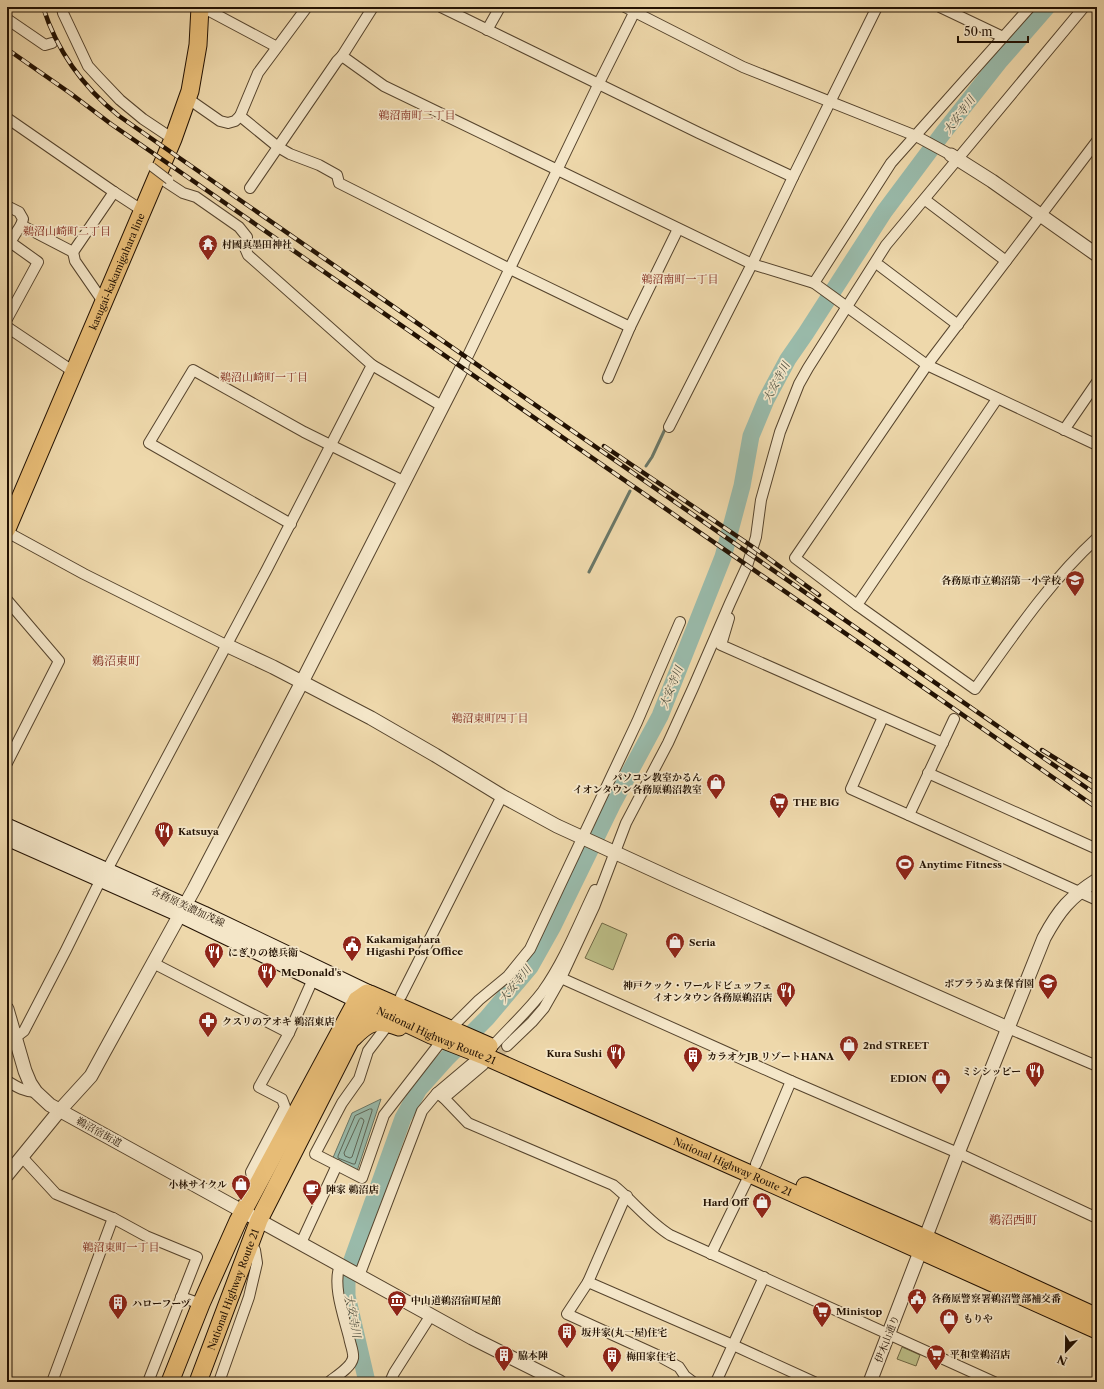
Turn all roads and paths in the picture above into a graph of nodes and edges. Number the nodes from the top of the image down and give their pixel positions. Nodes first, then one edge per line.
1 (62, 7) edge
2 (201, 7) edge
3 (307, 7) edge
4 (374, 7) edge
5 (440, 7) edge
6 (500, 7) edge
7 (625, 7) edge
8 (876, 7) edge
9 (940, 7) edge
10 (1030, 7) edge
11 (1084, 7) edge
12 (636, 10) edge
13 (7, 19) edge
14 (487, 30) junction
15 (1003, 37) junction
16 (52, 43) dead end
17 (277, 47) junction
18 (342, 56) junction
19 (599, 83) junction
20 (187, 98) junction
21 (831, 101) junction
22 (240, 116) junction
23 (7, 118) edge
24 (919, 137) junction
25 (173, 139) junction
26 (1097, 141) edge
27 (278, 147) junction
28 (954, 157) junction
29 (558, 170) junction
30 (159, 174) junction
31 (793, 177) junction
32 (250, 188) dead end
33 (114, 192) junction
34 (928, 202) dead end
35 (7, 206) edge
36 (143, 209) junction
37 (1041, 215) junction
38 (21, 225) junction
39 (678, 229) junction
40 (9, 245) edge
41 (73, 252) junction
42 (1097, 255) edge
43 (1006, 261) junction
44 (752, 264) junction
45 (880, 266) dead end
46 (510, 268) junction
47 (814, 284) junction
48 (104, 303) junction
49 (846, 306) junction
50 (7, 319) edge
51 (958, 325) junction
52 (7, 327) edge
53 (630, 327) junction
54 (372, 365) junction
55 (927, 365) junction
56 (462, 368) joint
57 (74, 372) junction
58 (608, 378) dead end
59 (1097, 382) edge
60 (997, 399) junction
61 (442, 406) junction
62 (669, 426) dead end
63 (1064, 430) junction
64 (331, 445) junction
65 (1097, 445) edge
66 (405, 482) junction
67 (291, 524) junction
68 (7, 529) edge
69 (7, 532) edge
70 (1097, 538) edge
71 (7, 600) edge
72 (730, 603) junction
73 (857, 605) junction
74 (680, 622) dead end
75 (226, 645) junction
76 (302, 682) junction
77 (883, 717) junction
78 (954, 719) dead end
79 (943, 743) junction
80 (7, 763) edge
81 (928, 773) junction
82 (502, 796) junction
83 (909, 815) junction
84 (7, 826) edge
85 (7, 838) edge
86 (584, 838) junction
87 (1097, 849) edge
88 (613, 852) junction
89 (609, 869) junction
90 (104, 874) junction
91 (1097, 880) edge
92 (1079, 892) junction
93 (1097, 900) edge
94 (183, 910) junction
95 (153, 963) junction
96 (561, 978) junction
97 (313, 979) junction
98 (401, 996) dead end
99 (364, 999) junction
100 (7, 1009) edge
101 (1008, 1028) junction
102 (384, 1030) dead end
103 (288, 1033) junction
104 (446, 1035) junction
105 (16, 1037) junction
106 (350, 1041) junction
107 (487, 1052) junction
108 (1097, 1066) edge
109 (7, 1081) edge
110 (791, 1081) junction
111 (36, 1092) junction
112 (441, 1096) junction
113 (60, 1110) junction
114 (958, 1153) junction
115 (22, 1157) junction
116 (337, 1165) junction
117 (753, 1169) junction
118 (7, 1175) edge
119 (254, 1190) junction
120 (627, 1196) junction
121 (243, 1211) junction
122 (113, 1218) junction
123 (1097, 1218) edge
124 (259, 1220) junction
125 (302, 1243) junction
126 (251, 1244) junction
127 (923, 1245) junction
128 (711, 1254) junction
129 (341, 1266) junction
130 (357, 1275) junction
131 (764, 1277) junction
132 (588, 1282) junction
133 (181, 1297) junction
134 (201, 1304) junction
135 (431, 1314) junction
136 (1097, 1317) edge
137 (1097, 1330) edge
138 (889, 1335) junction
139 (733, 1345) junction
140 (52, 1382) edge
141 (148, 1382) edge
142 (170, 1382) edge
143 (198, 1382) edge
144 (219, 1382) edge
145 (329, 1382) edge
146 (390, 1382) edge
147 (560, 1382) edge
148 (693, 1382) edge
149 (716, 1382) edge
150 (814, 1382) edge
151 (870, 1382) edge
152 (994, 1382) edge

1 - 25 street
2 - 17 street
2 - 20 main road, kasugai-kakamigahara line
3 - 17 street
4 - 18 street
5 - 14 street
6 - 14 street
7 - 12 street
8 - 21 street
9 - 15 street
10 - 15 street
11 - 28 street
12 - 19 street
12 - 21 street
13 - 16 street
14 - 19 street
15 - 24 street
17 - 22 street
18 - 27 street
18 - 29 street
19 - 29 street
19 - 31 street
20 - 22 street
20 - 25 main road, kasugai-kakamigahara line
21 - 24 street
21 - 31 street
22 - 27 street
23 - 33 street
24 - 28 street
24 - 47 street
25 - 30 main road, kasugai-kakamigahara line
26 - 37 street
27 - 32 street
27 - 46 street
28 - 37 street
28 - 49 street
29 - 39 street
29 - 46 street
30 - 36 main road, kasugai-kakamigahara line
30 - 54 street
31 - 44 street
33 - 36 street
33 - 41 street
34 - 43 street
35 - 38 street
36 - 48 main road, kasugai-kakamigahara line
37 - 42 street
37 - 43 street
38 - 40 street
38 - 41 street
39 - 44 street
39 - 53 street
40 - 50 street
41 - 48 street
43 - 51 street
44 - 47 street
44 - 62 street
45 - 51 street
46 - 53 street
46 - 56 street
47 - 49 street
48 - 57 main road, kasugai-kakamigahara line
49 - 55 street
49 - 72 street
51 - 55 street
52 - 57 street
53 - 58 street
54 - 61 street
54 - 64 street
55 - 60 street
55 - 73 street
56 - 61 street
57 - 68 main road, kasugai-kakamigahara line
59 - 63 street
60 - 63 street
60 - 73 street
61 - 66 street
63 - 65 street
64 - 66 street
64 - 67 street
64 - 67 street
66 - 76 street
67 - 75 street
69 - 75 street
70 - 73 street
71 - 80 street
72 - 77 street
72 - 88 street
74 - 86 street
75 - 76 street
75 - 90 street
76 - 82 street
76 - 94 street
77 - 79 street
77 - 83 street
78 - 79 street
79 - 81 street
81 - 83 street
81 - 87 street
82 - 86 street
82 - 98 street
83 - 92 street
84 - 90 main road, 各務原美濃加茂線
85 - 90 main road, 各務原美濃加茂線
86 - 88 street
86 - 104 street
88 - 89 street
88 - 101 street
89 - 96 street
89 - 107 street
90 - 94 main road, 各務原美濃加茂線
90 - 105 street
91 - 92 street, 伊木山通り
92 - 93 street
92 - 101 street, 伊木山通り
94 - 95 street
94 - 97 main road, 各務原美濃加茂線
94 - 99 main road, 各務原美濃加茂線
95 - 103 street
95 - 113 street
96 - 107 street
96 - 110 street
97 - 99 main road, 各務原美濃加茂線
97 - 103 street
99 - 104 main road, National Highway Route 21
99 - 106 main road, National Highway Route 21
99 - 119 main road, National Highway Route 21
100 - 105 street, 鵜沼宿街道
101 - 108 street
101 - 114 street, 伊木山通り
102 - 116 street
103 - 119 street
104 - 106 main road
104 - 107 main road, National Highway Route 21
104 - 116 street
105 - 111 street, 鵜沼宿街道
106 - 124 main road, National Highway Route 21
107 - 112 street
107 - 117 main road, National Highway Route 21
109 - 111 street
110 - 114 street
110 - 117 street
111 - 113 street, 鵜沼宿街道
112 - 120 street
112 - 130 street
113 - 115 street
113 - 121 street, 鵜沼宿街道
114 - 123 street
114 - 127 street, 伊木山通り
115 - 118 street
115 - 122 street
116 - 125 street
117 - 127 main road, National Highway Route 21
117 - 128 street
119 - 121 main road, National Highway Route 21
120 - 128 street
120 - 132 street
121 - 124 street, 鵜沼宿街道
121 - 134 main road, National Highway Route 21
122 - 133 street
122 - 140 street
124 - 125 street, 鵜沼宿街道
124 - 126 main road, National Highway Route 21
125 - 129 street, 鵜沼宿街道
126 - 143 main road, National Highway Route 21
126 - 144 street
127 - 136 main road, National Highway Route 21
127 - 137 main road, National Highway Route 21
127 - 138 street, 伊木山通り
128 - 131 street
129 - 130 street, 鵜沼宿街道
129 - 145 street
130 - 135 street, 鵜沼宿街道
131 - 138 street
131 - 139 street
132 - 139 street
132 - 148 street
133 - 134 street
133 - 141 street
134 - 142 main road, National Highway Route 21
135 - 146 street
135 - 147 street, 鵜沼宿街道
138 - 151 street, 伊木山通り
138 - 152 street
139 - 149 street
139 - 150 street

